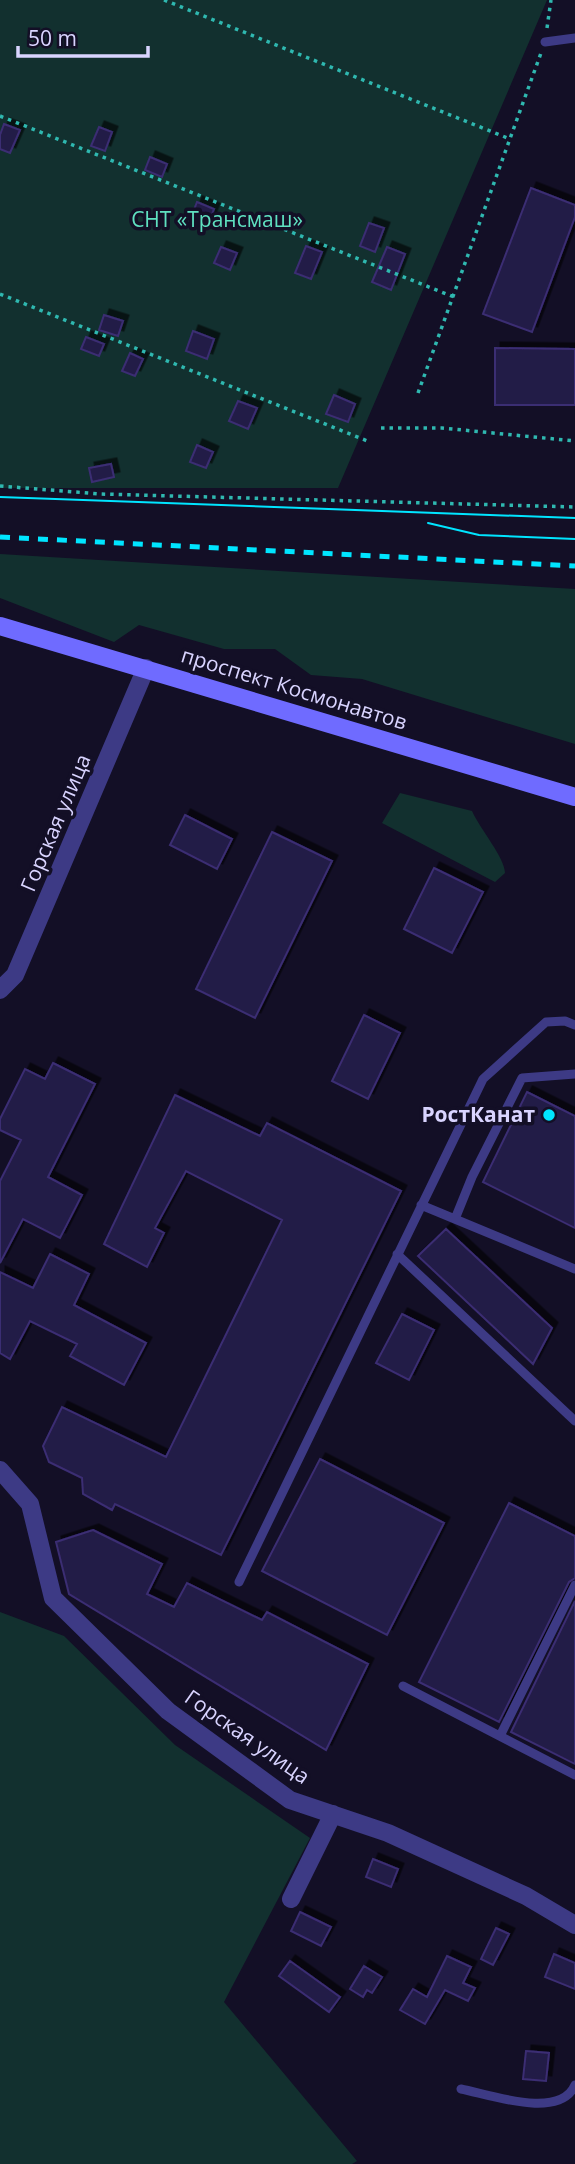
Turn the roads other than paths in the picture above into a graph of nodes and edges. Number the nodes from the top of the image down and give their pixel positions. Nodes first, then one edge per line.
1 (575, 38) edge
2 (545, 42) road end
3 (0, 626) edge
4 (146, 668) junction
5 (575, 797) edge
6 (0, 990) edge
7 (575, 1025) edge
8 (575, 1074) edge
9 (421, 1205) junction
10 (455, 1219) junction
11 (397, 1254) junction
12 (575, 1269) edge
13 (575, 1421) edge
14 (0, 1470) edge
15 (239, 1583) dead end
16 (575, 1585) edge
17 (403, 1686) dead end
18 (500, 1736) junction
19 (575, 1775) edge
20 (333, 1814) junction
21 (291, 1899) dead end
22 (575, 1925) edge
23 (575, 2085) edge
24 (461, 2089) dead end

1 - 2 lane
3 - 4 main road, проспект Космонавтов
4 - 5 main road, проспект Космонавтов
4 - 6 street, Горская улица
7 - 9 lane
8 - 10 lane
9 - 10 lane
9 - 11 lane
10 - 12 lane
11 - 13 lane
11 - 15 lane
14 - 20 street, Горская улица
16 - 18 lane
17 - 18 lane
18 - 19 lane
20 - 21 street
20 - 22 street, Горская улица
23 - 24 lane

